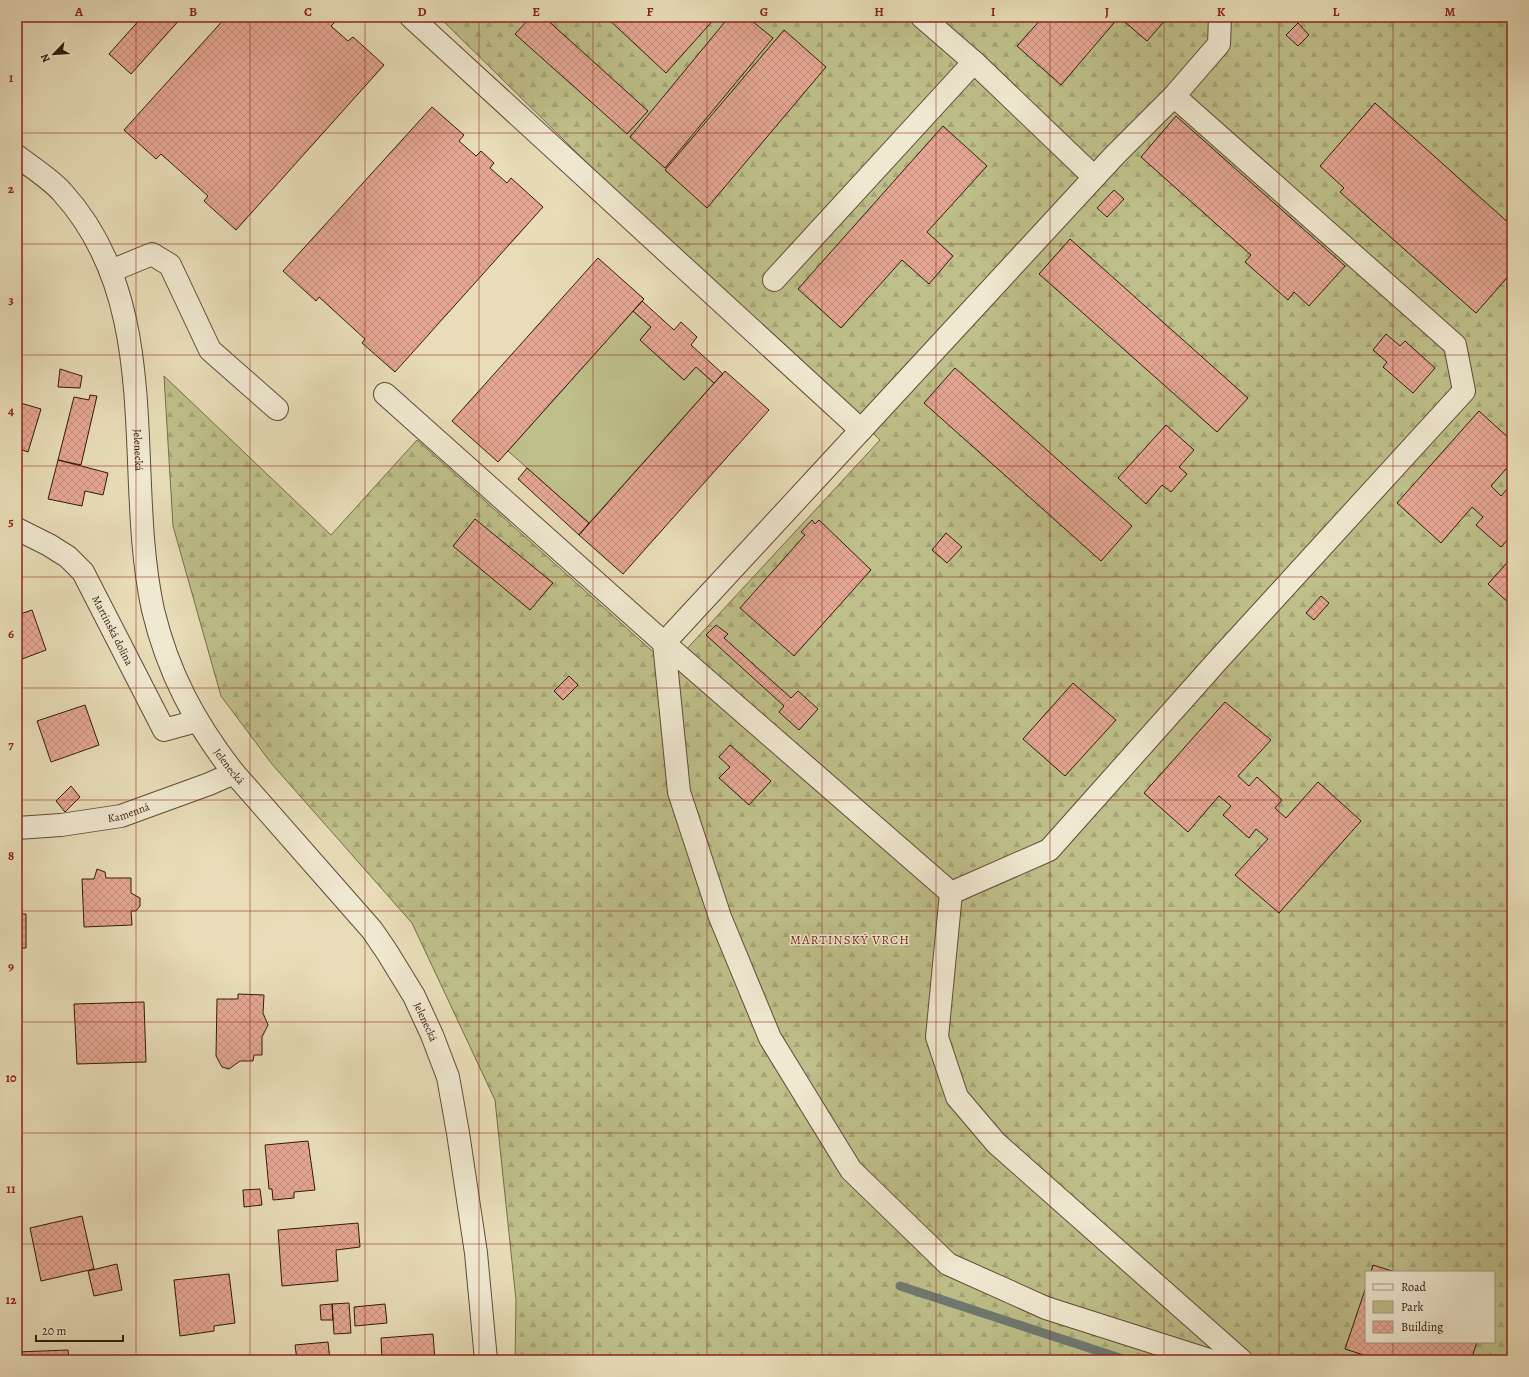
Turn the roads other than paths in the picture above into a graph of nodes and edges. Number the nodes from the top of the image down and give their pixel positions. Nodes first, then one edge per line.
1 (411, 17) edge
2 (922, 17) edge
3 (1220, 17) edge
4 (974, 62) junction
5 (1174, 96) junction
6 (17, 156) edge
7 (1094, 177) junction
8 (111, 271) junction
9 (774, 280) dead end
10 (385, 394) dead end
11 (276, 409) dead end
12 (861, 430) junction
13 (17, 529) edge
14 (664, 643) junction
15 (197, 721) junction
16 (234, 773) junction
17 (17, 828) edge
18 (951, 893) junction
19 (486, 1360) edge
20 (1209, 1360) edge
21 (1241, 1360) edge

1 - 12 street
2 - 4 street
3 - 5 street
4 - 7 street
4 - 9 street
5 - 7 street
5 - 18 street
6 - 8 street, Jelenecká
7 - 12 street
8 - 11 street
8 - 15 street, Jelenecká
10 - 14 street
12 - 14 street
13 - 15 street, Martinská dolina
14 - 18 street
14 - 20 street
15 - 16 street, Jelenecká
16 - 17 street, Kamenná
16 - 19 street, Jelenecká
18 - 21 street

